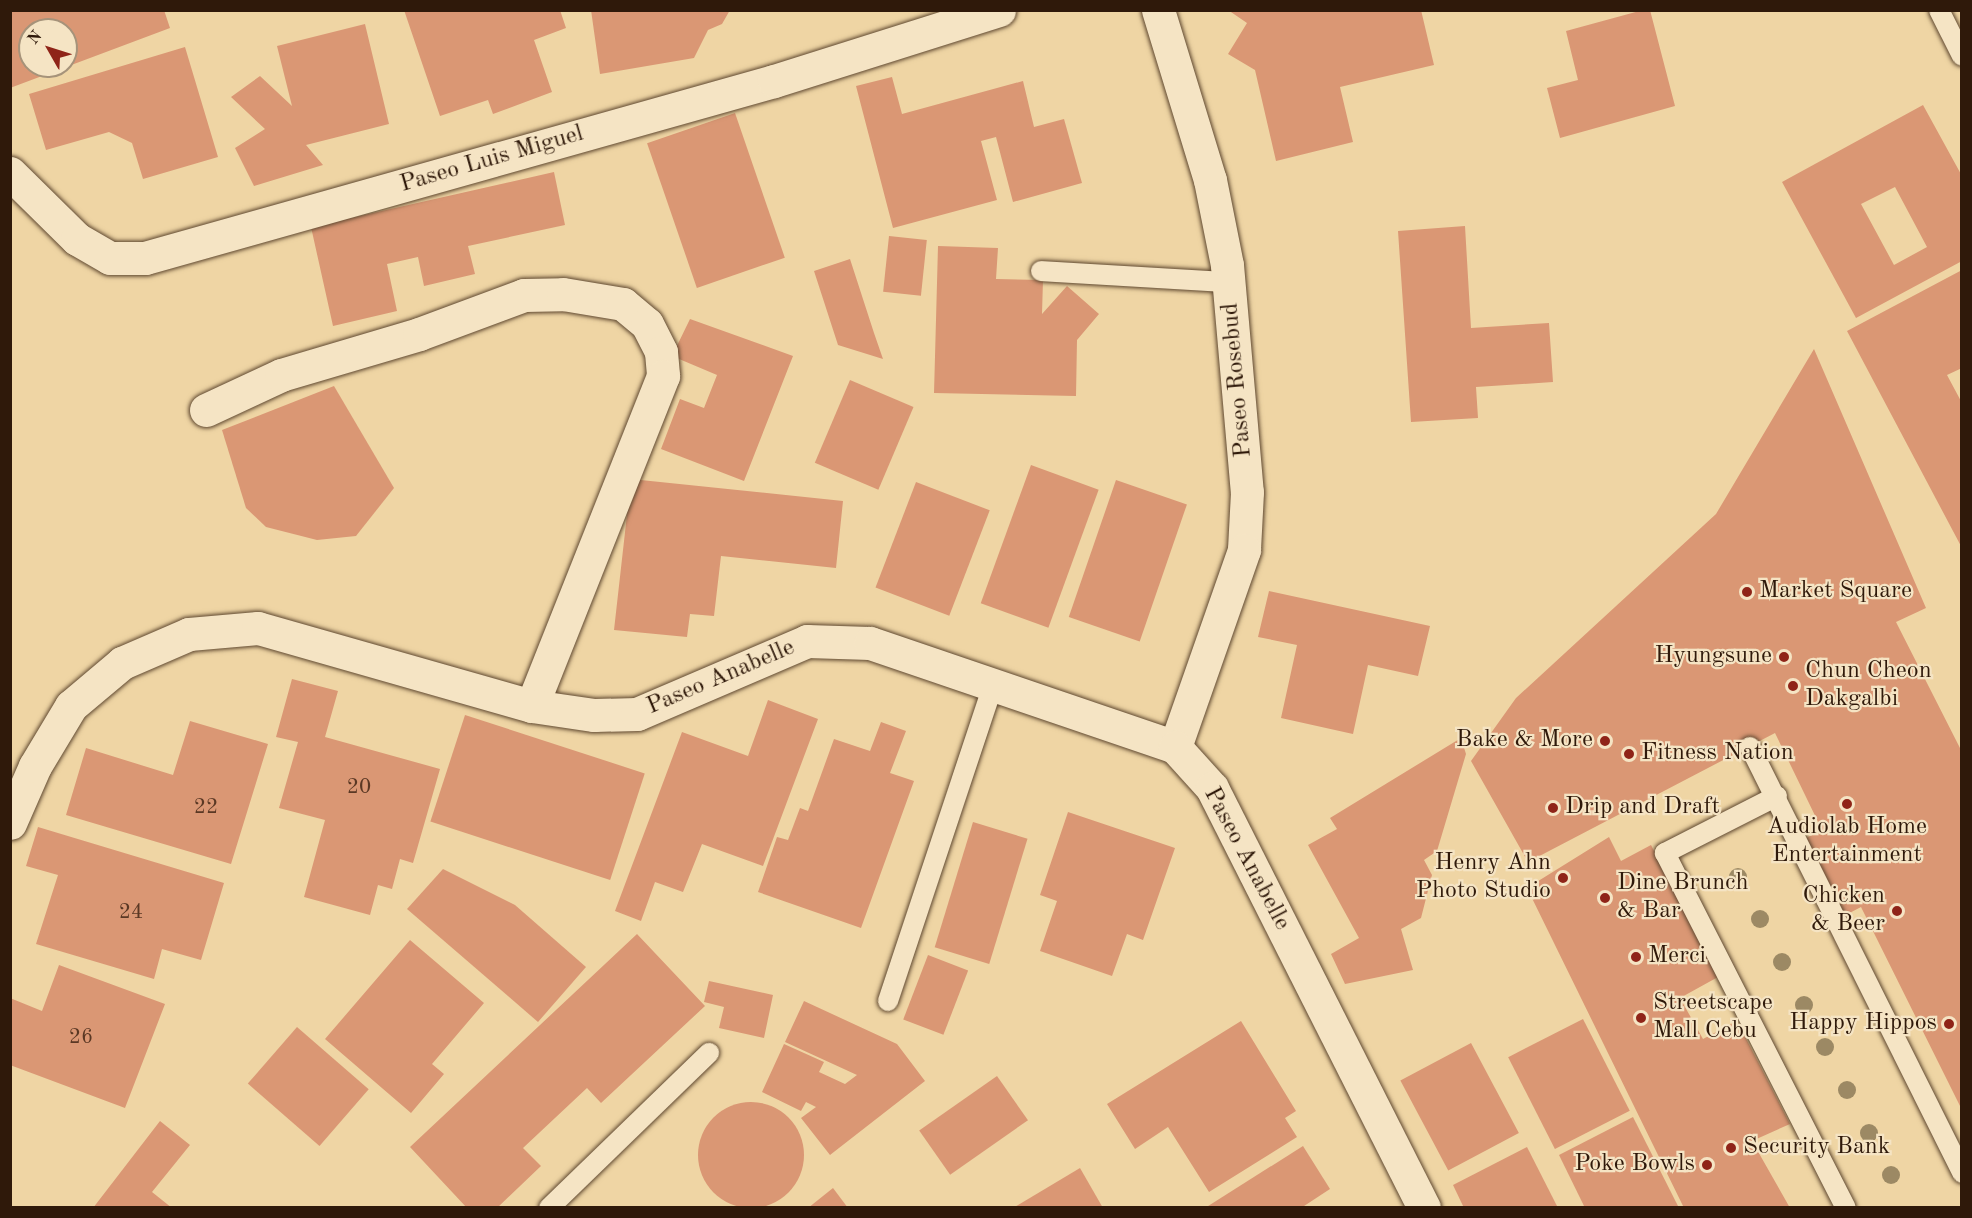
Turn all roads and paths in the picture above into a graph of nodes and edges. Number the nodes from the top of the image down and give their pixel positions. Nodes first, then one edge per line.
1 (999, 10) edge
2 (1158, 10) edge
3 (1939, 10) edge
4 (1962, 56) edge
5 (10, 173) edge
6 (1041, 272) dead end
7 (1228, 282) junction
8 (206, 410) dead end
9 (993, 686) junction
10 (532, 706) junction
11 (1175, 747) junction
12 (1750, 747) dead end
13 (1777, 796) junction
14 (10, 823) edge
15 (888, 1002) dead end
16 (709, 1053) dead end
17 (1962, 1173) edge
18 (549, 1208) edge
19 (1424, 1208) edge
20 (1846, 1208) edge

1 - 5 street, Paseo Luis Miguel
2 - 7 street, Paseo Rosebud
3 - 4 lane
6 - 7 lane
7 - 11 street, Paseo Rosebud
8 - 10 street
9 - 10 street, Paseo Anabelle
9 - 11 street, Paseo Anabelle
9 - 15 lane
10 - 14 street, Paseo Anabelle
11 - 19 street, Paseo Anabelle
12 - 13 lane
13 - 17 lane
13 - 20 lane
16 - 18 lane

